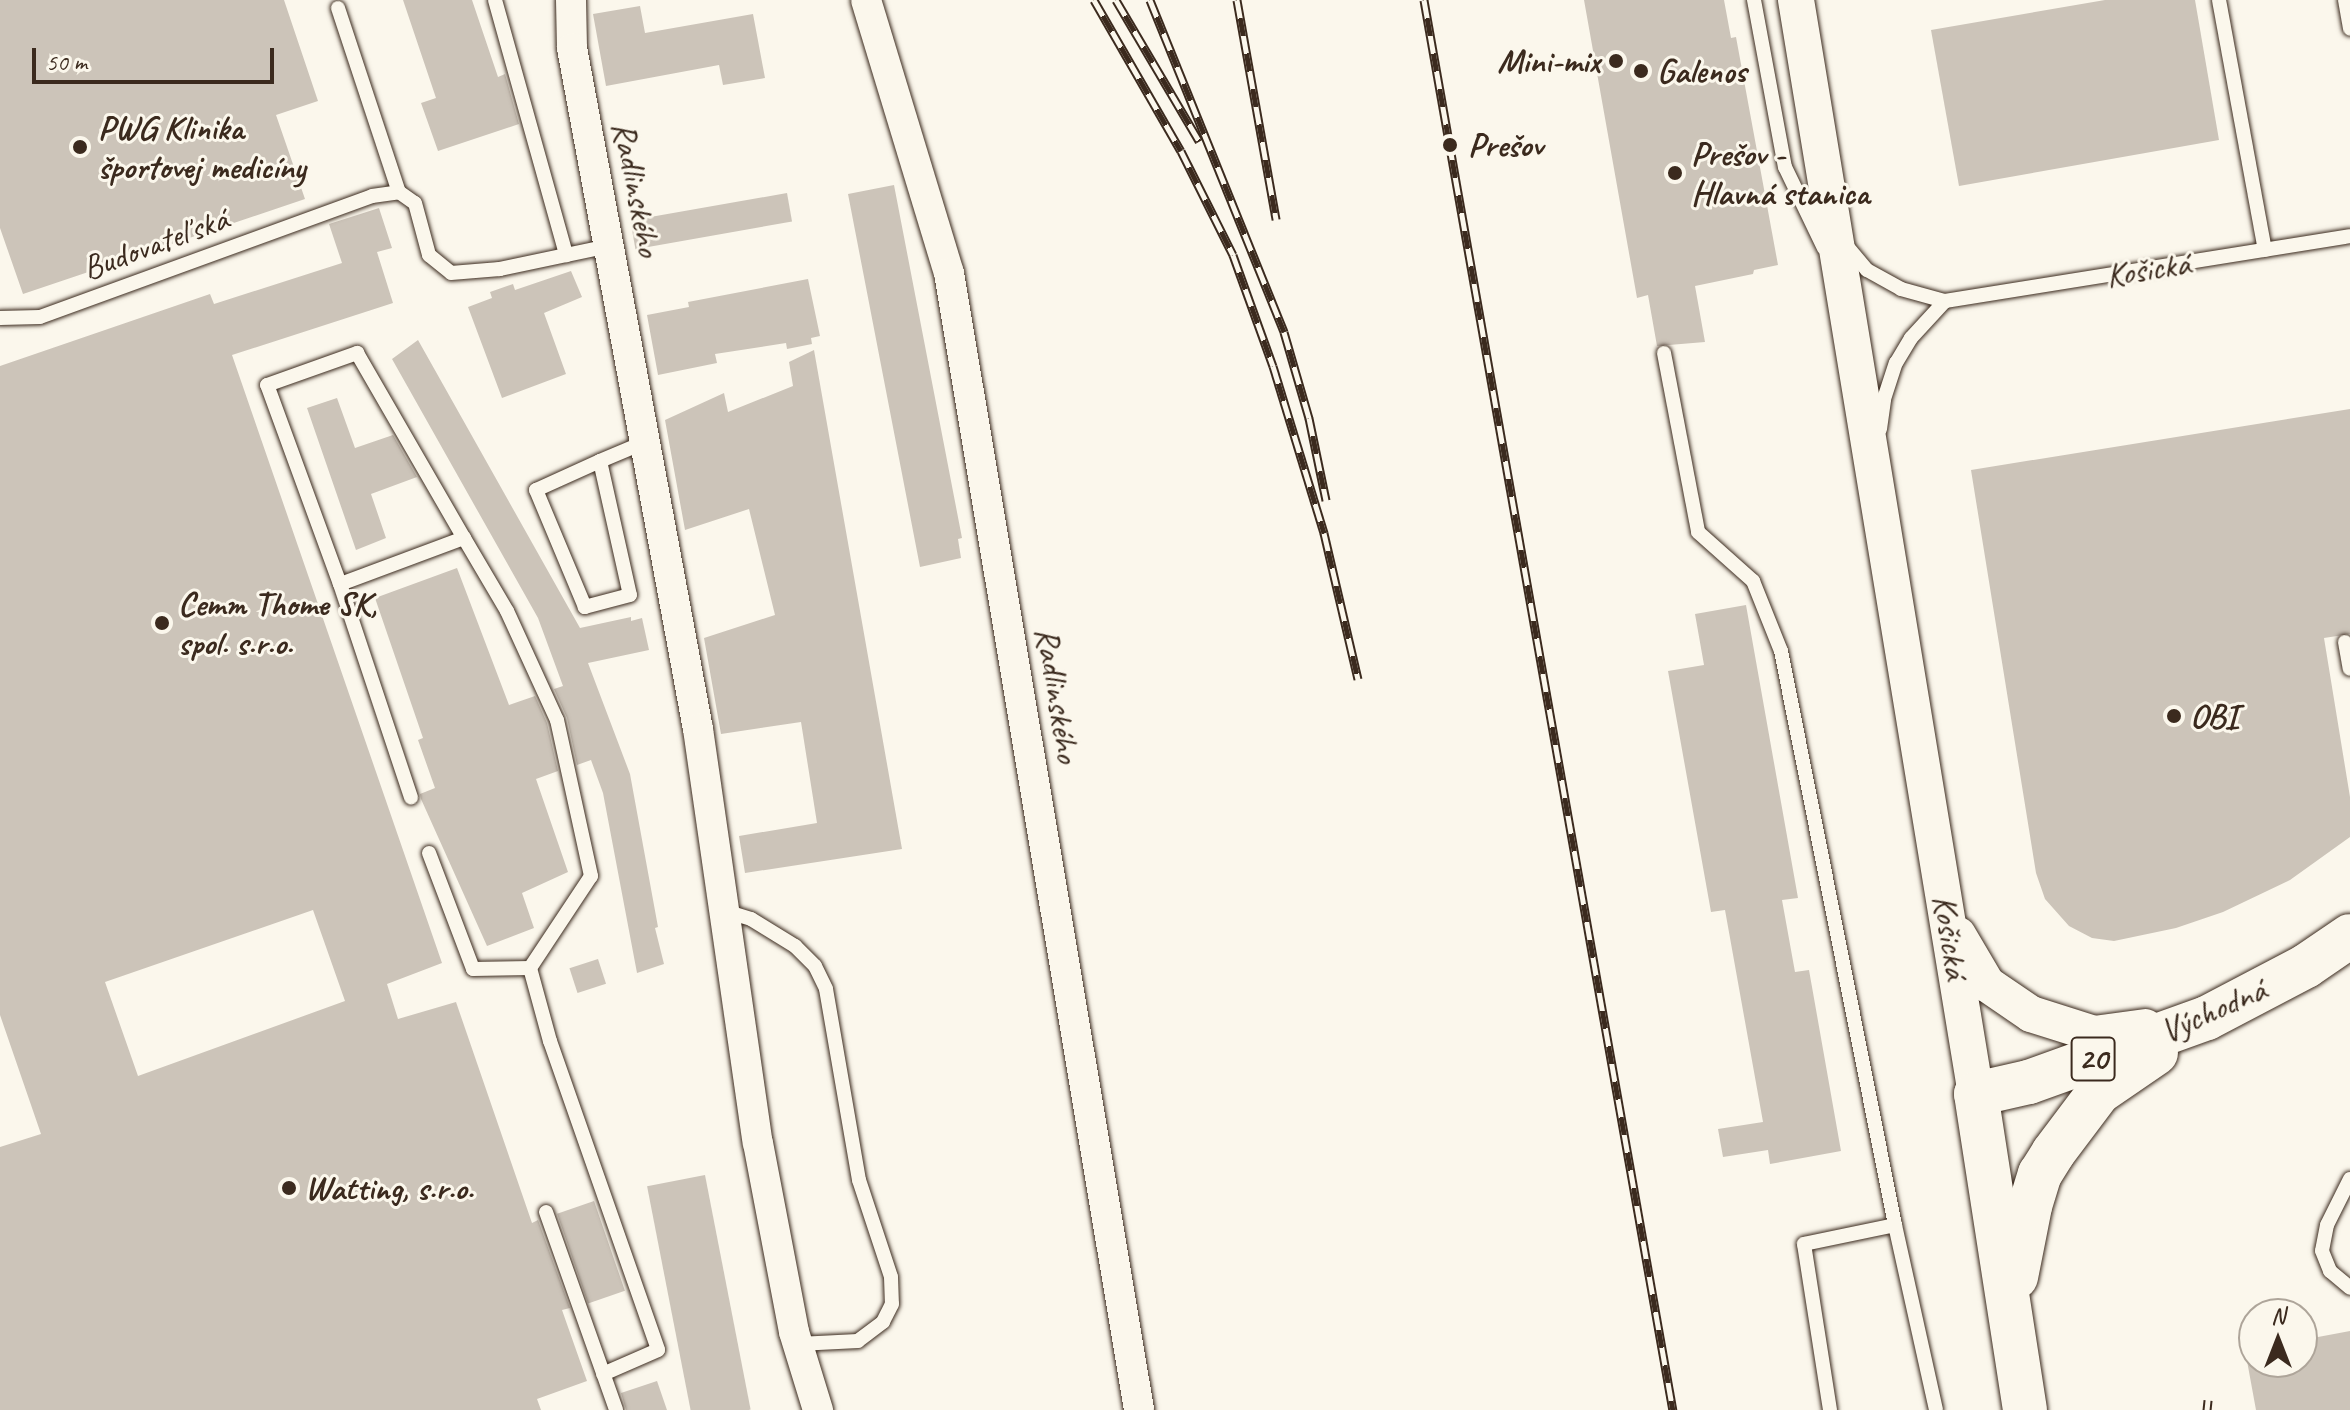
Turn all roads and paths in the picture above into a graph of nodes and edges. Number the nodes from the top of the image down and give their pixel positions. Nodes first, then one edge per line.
1 (495, 0) edge
2 (571, 0) edge
3 (866, 0) edge
4 (1754, 0) edge
5 (1796, 0) edge
6 (2219, 0) edge
7 (2345, 0) edge
8 (338, 8) dead end
9 (2350, 29) edge
10 (399, 192) junction
11 (1837, 234) junction
12 (2350, 236) edge
13 (609, 246) junction
14 (2265, 250) junction
15 (566, 255) junction
16 (1848, 299) junction
17 (1945, 301) junction
18 (0, 318) edge
19 (1664, 353) dead end
20 (645, 442) junction
21 (600, 461) junction
22 (1875, 465) junction
23 (464, 538) junction
24 (340, 584) junction
25 (2345, 642) dead end
26 (2350, 669) edge
27 (411, 797) dead end
28 (429, 853) dead end
29 (724, 911) junction
30 (1949, 920) junction
31 (2350, 936) edge
32 (530, 968) junction
33 (2207, 1018) junction
34 (1976, 1094) junction
35 (2350, 1179) edge
36 (546, 1212) dead end
37 (1895, 1225) junction
38 (2350, 1288) edge
39 (2010, 1309) junction
40 (798, 1344) junction
41 (603, 1374) junction
42 (616, 1410) edge
43 (818, 1410) edge
44 (1139, 1410) edge
45 (1830, 1410) edge
46 (1936, 1410) edge
47 (2025, 1410) edge

1 - 15 lane
2 - 13 street, Radlinského
3 - 44 street, Radlinského
4 - 16 lane
5 - 11 street, Košická
6 - 14 lane
7 - 9 lane
8 - 10 lane
10 - 15 lane
10 - 18 lane, Budovateľská
11 - 16 street, Košická
11 - 17 lane, Košická
12 - 14 lane, Košická
13 - 15 lane
13 - 20 street, Radlinského
14 - 17 lane, Košická
16 - 22 street, Košická
17 - 22 lane, Košická
19 - 37 lane
20 - 21 lane
20 - 29 street, Radlinského
21 - 21 lane
22 - 30 street, Košická
23 - 24 lane
23 - 24 lane
23 - 32 lane
24 - 27 lane
25 - 26 lane
28 - 32 lane
29 - 40 street, Radlinského
29 - 40 lane
30 - 33 street
30 - 34 street, Košická
31 - 33 main road, Východná / 20
32 - 41 lane
33 - 34 main road, Východná / 20
33 - 39 main road
34 - 39 main road, Košická
35 - 38 lane
36 - 41 lane
37 - 45 lane
37 - 46 lane
39 - 47 main road, Košická
40 - 43 street, Radlinského
41 - 42 lane

